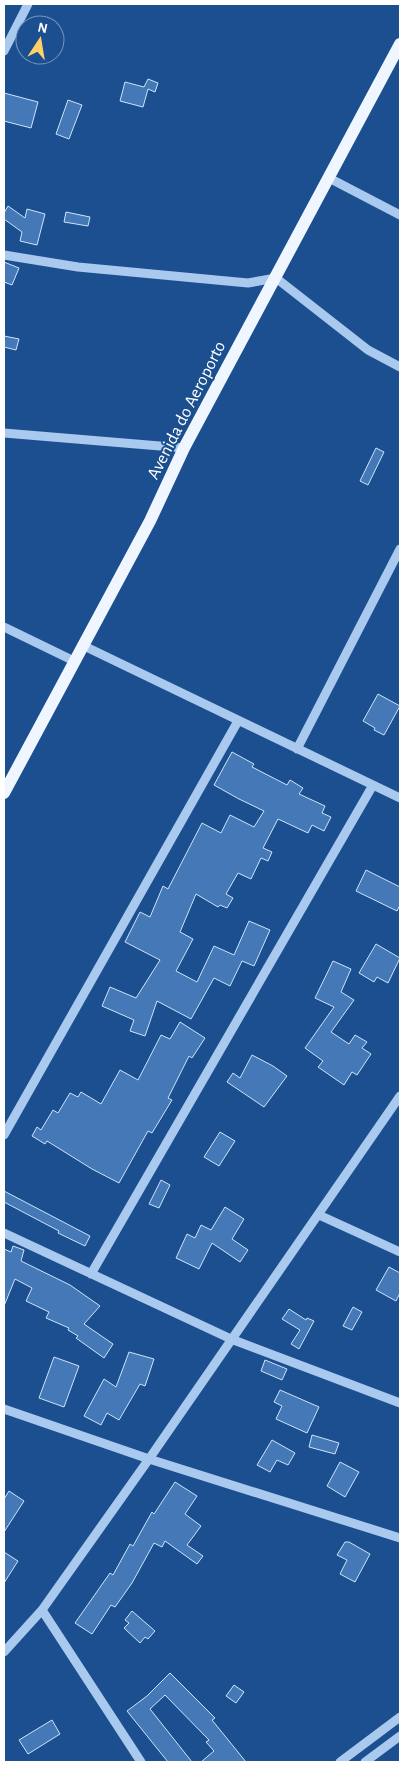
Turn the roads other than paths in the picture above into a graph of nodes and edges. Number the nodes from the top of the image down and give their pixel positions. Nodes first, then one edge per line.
1 (28, 4) edge
2 (400, 46) edge
3 (4, 51) edge
4 (329, 178) junction
5 (400, 215) edge
6 (4, 255) edge
7 (276, 278) junction
8 (400, 367) edge
9 (4, 433) edge
10 (184, 448) junction
11 (400, 549) edge
12 (4, 627) edge
13 (82, 646) junction
14 (74, 661) junction
15 (238, 721) junction
16 (297, 749) junction
17 (373, 785) junction
18 (4, 793) edge
19 (400, 798) edge
20 (400, 1096) edge
21 (397, 1106) edge
22 (4, 1135) edge
23 (319, 1215) junction
24 (4, 1233) edge
25 (400, 1252) edge
26 (91, 1274) junction
27 (231, 1339) junction
28 (400, 1403) edge
29 (4, 1408) edge
30 (149, 1459) junction
31 (400, 1538) edge
32 (42, 1610) junction
33 (4, 1652) edge
34 (400, 1717) edge
35 (400, 1736) edge
36 (141, 1762) edge
37 (340, 1762) edge
38 (365, 1762) edge

1 - 3 street
2 - 4 main road, Avenida do Aeroporto
4 - 5 street
4 - 7 main road, Avenida do Aeroporto
6 - 7 street
7 - 8 street
7 - 10 main road, Avenida do Aeroporto
9 - 10 street
10 - 13 main road, Avenida do Aeroporto
11 - 16 street
12 - 14 street
13 - 14 main road, Avenida do Aeroporto
13 - 15 street
14 - 18 main road, Avenida do Aeroporto
15 - 16 street
15 - 22 street
16 - 17 street
17 - 19 street
17 - 26 street
20 - 21 street
21 - 23 street
23 - 25 street
23 - 27 street
24 - 26 street
26 - 27 street
27 - 28 street
27 - 30 street
29 - 30 street
30 - 31 street
30 - 32 street
32 - 33 street
32 - 36 street
34 - 37 street
35 - 38 street

